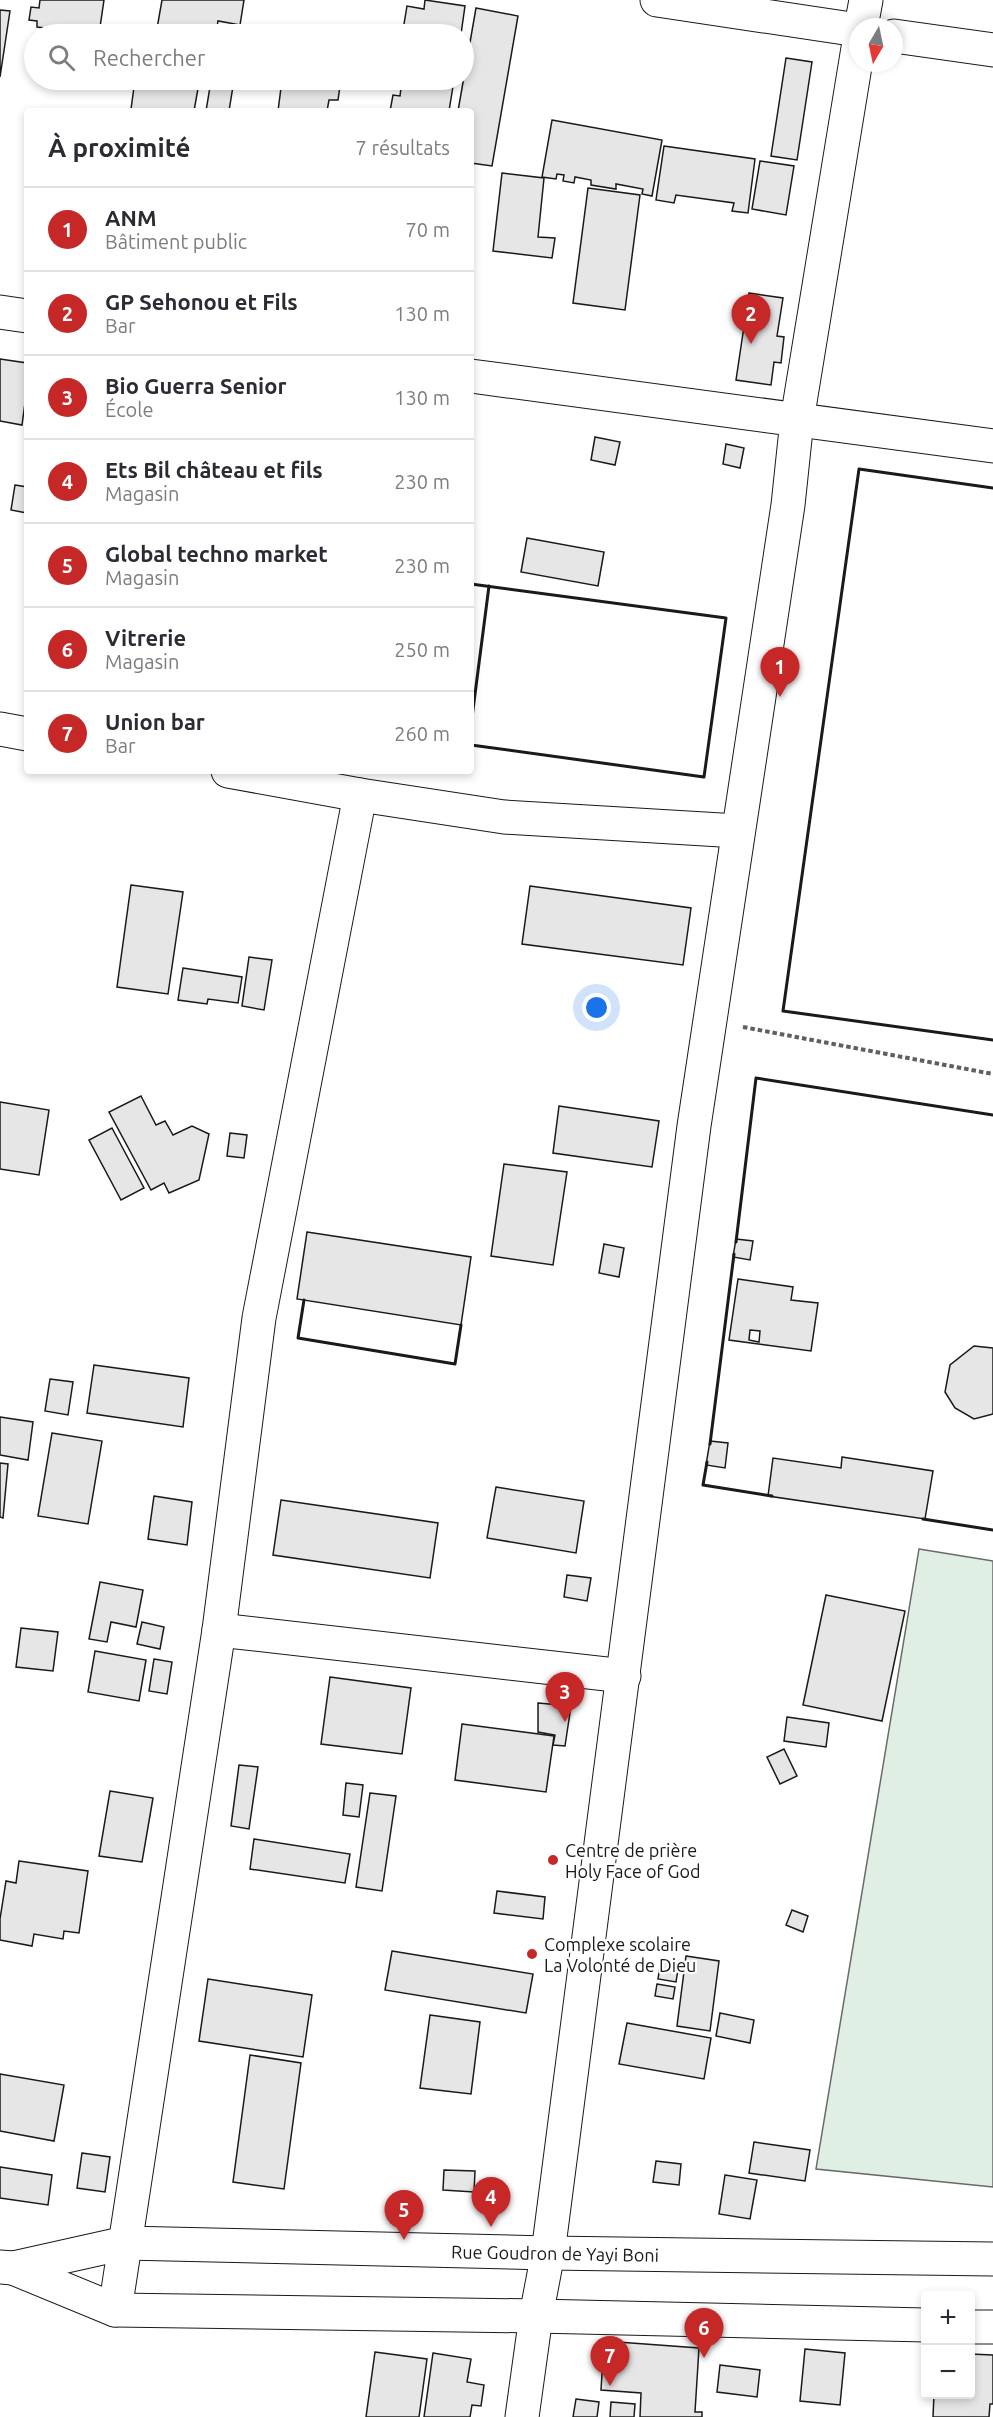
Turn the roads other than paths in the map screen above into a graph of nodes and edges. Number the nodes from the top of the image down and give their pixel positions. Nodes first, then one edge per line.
1 (657, 0) edge
2 (866, 0) edge
3 (863, 18) edge
4 (849, 29) edge
5 (903, 37) edge
6 (993, 50) edge
7 (854, 72) edge
8 (0, 312) edge
9 (24, 316) edge
10 (474, 376) edge
11 (797, 420) junction
12 (993, 446) edge
13 (0, 729) edge
14 (24, 733) edge
15 (244, 774) edge
16 (360, 795) junction
17 (738, 831) junction
18 (219, 1630) junction
19 (624, 1676) junction
20 (125, 2243) junction
21 (548, 2253) junction
22 (993, 2259) edge
23 (6, 2267) edge
24 (115, 2310) junction
25 (536, 2316) junction
26 (921, 2325) edge
27 (975, 2326) edge
28 (993, 2327) edge
29 (522, 2417) edge

1 - 4 street
2 - 3 street
5 - 6 street
7 - 11 street
8 - 9 street
10 - 11 street
11 - 12 street
11 - 17 street
13 - 14 street
15 - 16 street
16 - 17 street
16 - 18 street
17 - 19 street
18 - 19 street
18 - 20 street
19 - 21 street
20 - 21 street, Rue Goudron de Yayi Boni
20 - 23 street, Rue Goudron de Yayi Boni
20 - 24 street
21 - 22 street, Rue Goudron de Yayi Boni
21 - 25 street
23 - 24 street, Rue Goudron de Yayi Boni
24 - 25 street, Rue Goudron de Yayi Boni
25 - 26 street, Rue Goudron de Yayi Boni
25 - 29 street
27 - 28 street

